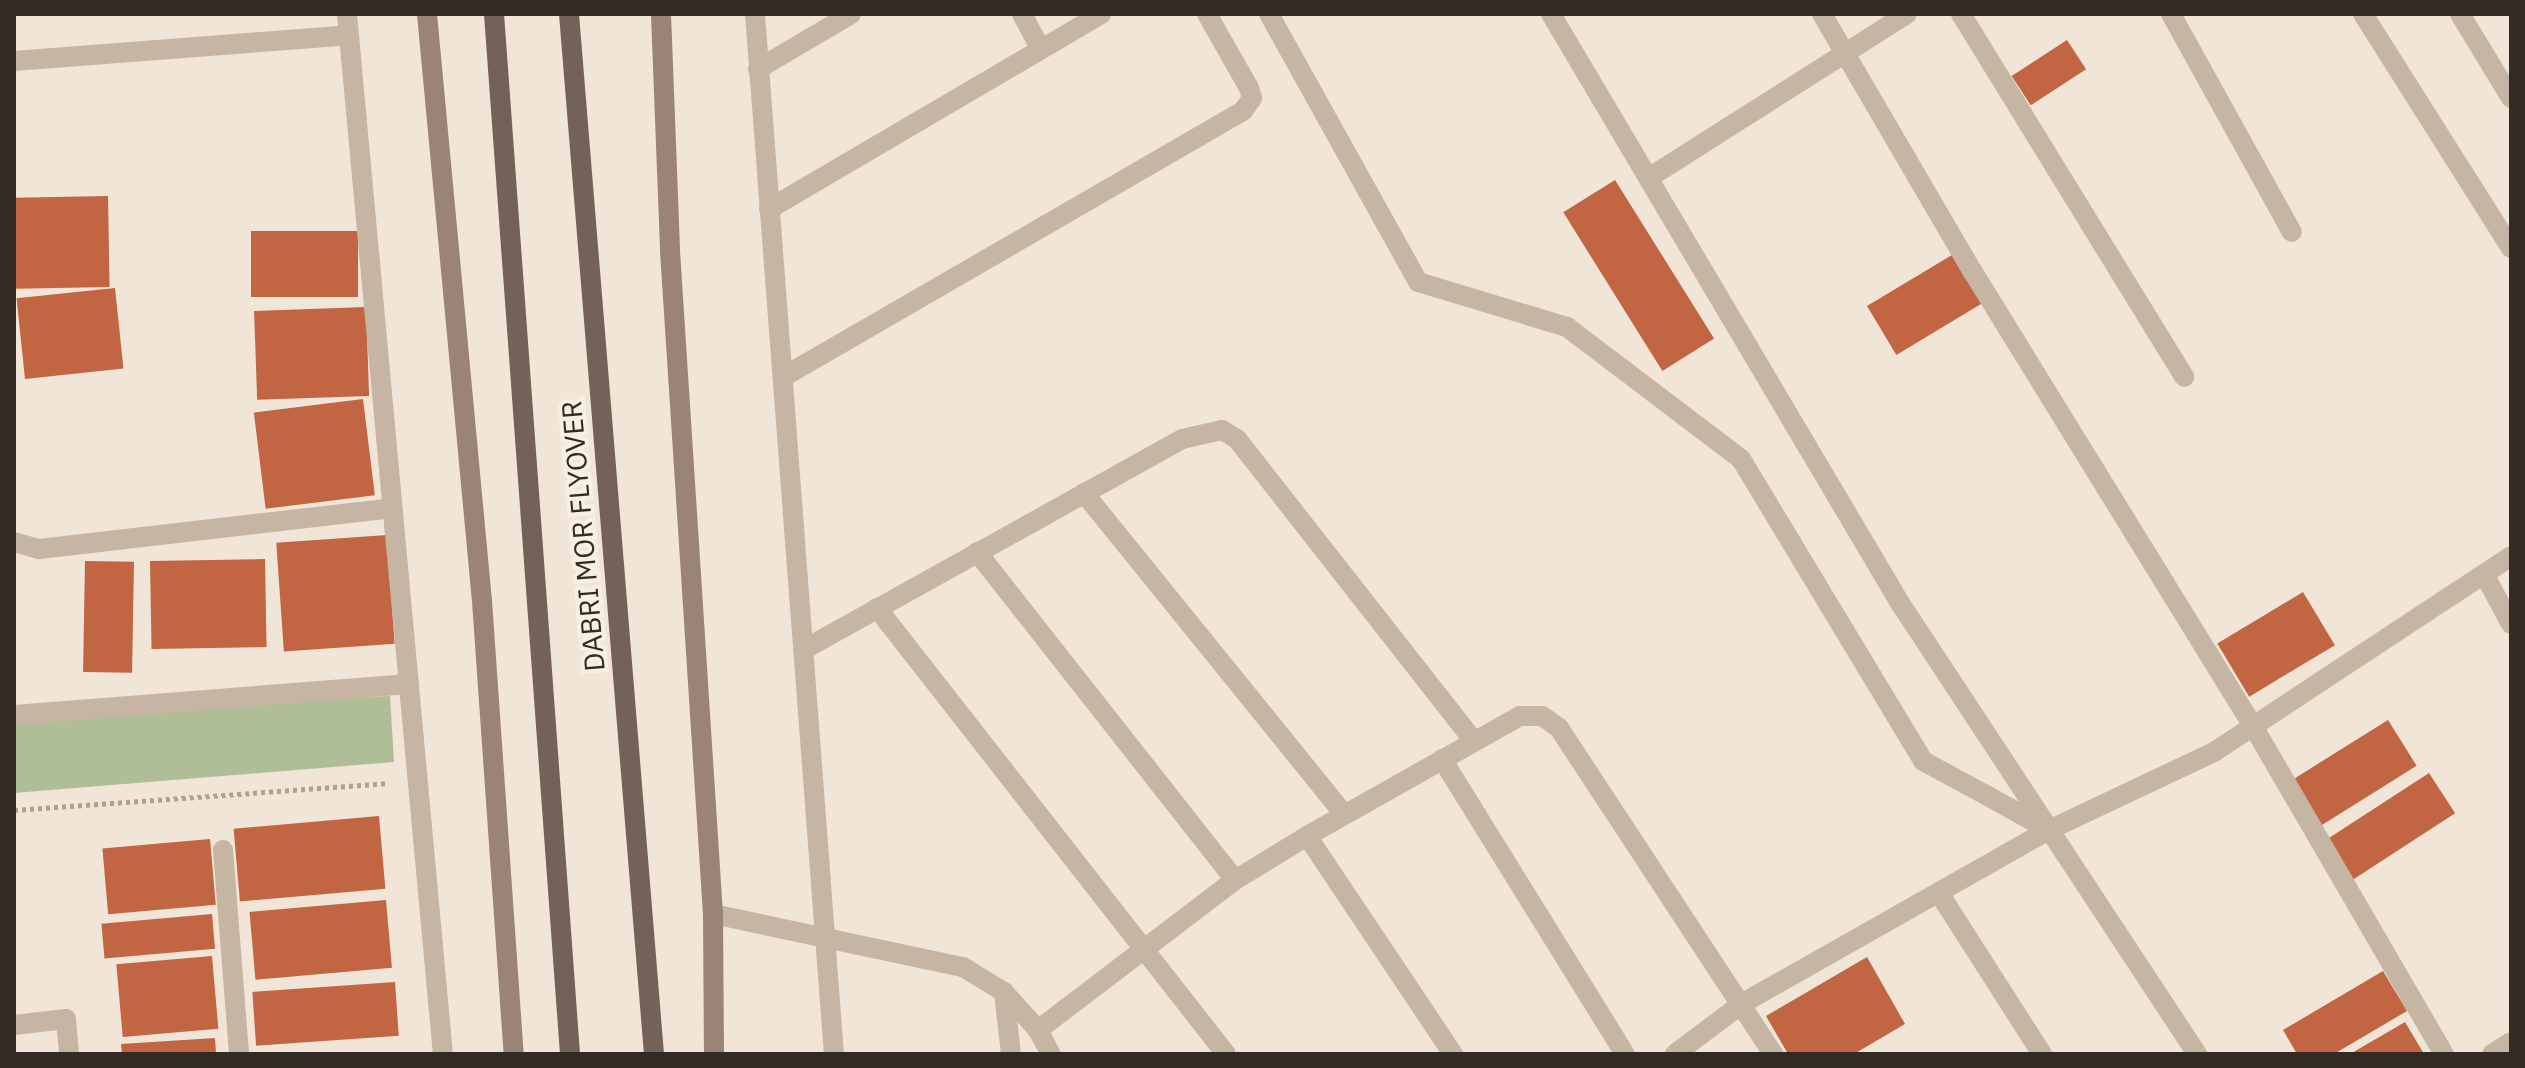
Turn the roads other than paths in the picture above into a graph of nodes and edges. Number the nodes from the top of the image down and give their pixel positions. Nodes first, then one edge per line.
1 (427, 14) edge
2 (494, 14) edge
3 (569, 14) edge
4 (661, 14) edge
5 (755, 14) edge
6 (851, 14) edge
7 (1022, 14) edge
8 (1101, 14) edge
9 (1207, 14) edge
10 (1269, 14) edge
11 (1551, 14) edge
12 (1822, 14) edge
13 (1907, 14) edge
14 (1961, 14) edge
15 (2171, 14) edge
16 (2363, 14) edge
17 (2460, 14) edge
18 (348, 24) edge
19 (1041, 49) junction
20 (1844, 52) junction
21 (14, 61) edge
22 (758, 69) junction
23 (2511, 98) edge
24 (1650, 177) junction
25 (769, 209) junction
26 (2292, 232) dead end
27 (2511, 248) edge
28 (783, 377) junction
29 (2184, 377) dead end
30 (1084, 493) junction
31 (393, 508) junction
32 (14, 542) edge
33 (977, 552) junction
34 (2511, 556) edge
35 (2484, 574) junction
36 (877, 608) junction
37 (2511, 624) edge
38 (803, 650) junction
39 (409, 684) junction
40 (14, 715) edge
41 (2253, 726) junction
42 (1474, 741) junction
43 (1442, 759) junction
44 (1344, 814) junction
45 (2049, 830) junction
46 (1307, 836) junction
47 (223, 850) dead end
48 (1235, 880) junction
49 (1939, 893) junction
50 (713, 914) junction
51 (825, 940) junction
52 (1146, 950) junction
53 (1004, 992) junction
54 (1743, 1003) junction
55 (14, 1025) edge
56 (1038, 1030) junction
57 (2511, 1042) edge
58 (69, 1054) edge
59 (239, 1054) edge
60 (443, 1054) edge
61 (514, 1054) edge
62 (570, 1054) edge
63 (654, 1054) edge
64 (714, 1054) edge
65 (834, 1054) edge
66 (1011, 1054) edge
67 (1051, 1054) edge
68 (1226, 1054) edge
69 (1453, 1054) edge
70 (1625, 1054) edge
71 (1675, 1054) edge
72 (1773, 1054) edge
73 (2042, 1054) edge
74 (2197, 1054) edge
75 (2444, 1054) edge
76 (2492, 1054) edge

1 - 61 main road
2 - 62 main road, DABRI MOR FLYOVER, bridge
3 - 63 main road, DABRI MOR FLYOVER, bridge
4 - 50 main road
5 - 22 street
6 - 22 street
7 - 19 street
8 - 19 street
9 - 28 street
10 - 45 street
11 - 24 street
12 - 20 street
13 - 20 street
14 - 29 street
15 - 26 street
16 - 27 street
17 - 23 street
18 - 21 street
18 - 31 street
19 - 25 street
20 - 24 street
20 - 41 street
22 - 25 street
24 - 45 street
25 - 28 street
28 - 38 street
30 - 33 street
30 - 42 street
30 - 44 street
31 - 32 street
31 - 39 street
33 - 36 street
33 - 48 street
34 - 35 street
35 - 37 street
35 - 41 street
36 - 38 street
36 - 52 street
38 - 51 street
39 - 40 street
39 - 60 street
41 - 45 street
41 - 75 street
42 - 43 street
42 - 54 street
43 - 44 street
43 - 70 street
44 - 46 street
45 - 49 street
45 - 74 street
46 - 48 street
46 - 69 street
47 - 59 street
48 - 52 street
49 - 54 street
49 - 73 street
50 - 51 street
50 - 64 main road
51 - 53 street
51 - 65 street
52 - 56 street
52 - 68 street
53 - 56 street
53 - 66 street
54 - 71 street
54 - 72 street
55 - 58 street
56 - 67 street
57 - 76 street

